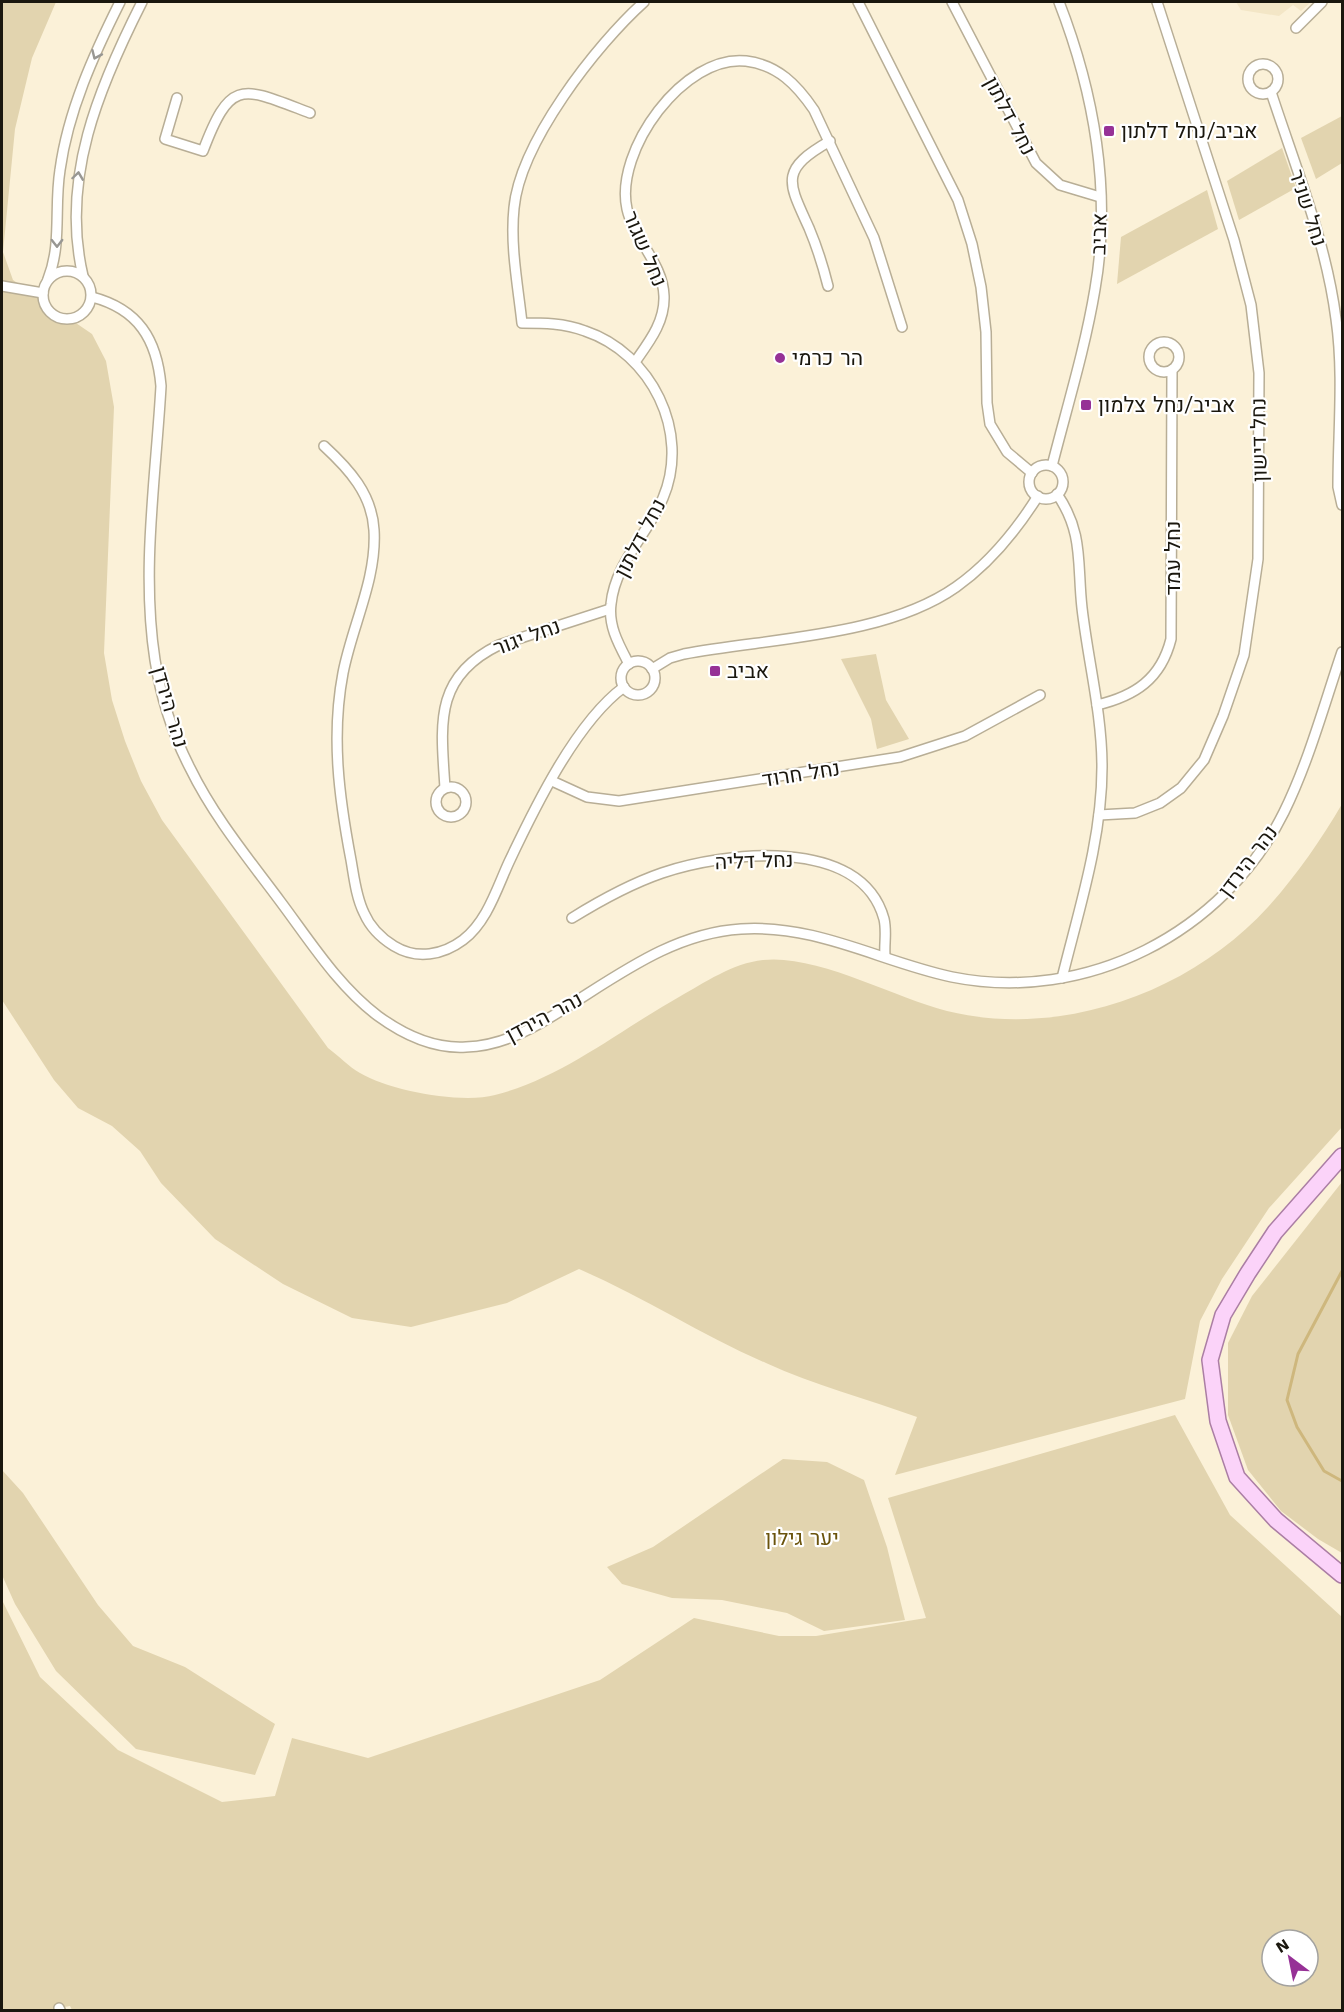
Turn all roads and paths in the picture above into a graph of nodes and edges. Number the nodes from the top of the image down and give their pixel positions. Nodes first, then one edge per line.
1 (120, 2) edge
2 (142, 2) edge
3 (644, 2) edge
4 (858, 2) edge
5 (952, 2) edge
6 (1059, 2) edge
7 (1157, 2) edge
8 (1322, 2) edge
9 (1296, 28) dead end
10 (1271, 92) dead end
11 (177, 98) dead end
12 (310, 112) dead end
13 (830, 141) junction
14 (1100, 197) junction
15 (83, 276) junction
16 (48, 279) junction
17 (2, 286) edge
18 (828, 286) dead end
19 (43, 293) junction
20 (92, 297) junction
21 (902, 327) dead end
22 (635, 362) junction
23 (1172, 370) dead end
24 (324, 446) dead end
25 (1053, 466) junction
26 (1032, 473) junction
27 (1057, 494) junction
28 (1038, 496) junction
29 (1342, 505) edge
30 (610, 609) junction
31 (1342, 652) edge
32 (629, 664) junction
33 (652, 669) junction
34 (624, 687) junction
35 (1040, 695) dead end
36 (1097, 705) junction
37 (552, 781) junction
38 (445, 788) dead end
39 (1099, 815) junction
40 (572, 918) dead end
41 (885, 956) junction
42 (1062, 978) junction
43 (1342, 1156) edge
44 (1342, 1575) edge

1 -> 16 street
15 -> 2 street
3 - 22 street, נחל דלתון
4 - 26 street
5 - 14 street, נחל דלתון
6 - 14 street, אביב
7 - 39 street, נחל דישון
8 - 9 street
10 - 29 street, נחל שניר
11 - 12 street
13 - 18 street
13 - 21 street, נחל שגור
13 - 22 street, נחל שגור
14 - 25 street, אביב
15 - 16 street
15 - 20 street
16 - 19 street
17 - 19 street
19 - 20 street
20 - 41 street, נהר הירדן
22 - 30 street, נחל דלתון
23 - 36 street, נחל עמד
24 - 37 street
25 - 26 street
25 - 27 street
26 - 28 street
27 - 28 street
27 - 36 street
28 - 33 street
30 - 32 street, נחל דלתון
30 - 38 street, נחל יגור
31 - 42 street, נהר הירדן
32 - 33 street
32 - 34 street
33 - 34 street
34 - 37 street
35 - 37 street, נחל חרוד
36 - 39 street
39 - 42 street
40 - 41 street, נחל דליה
41 - 42 street, נהר הירדן
43 - 44 main road

